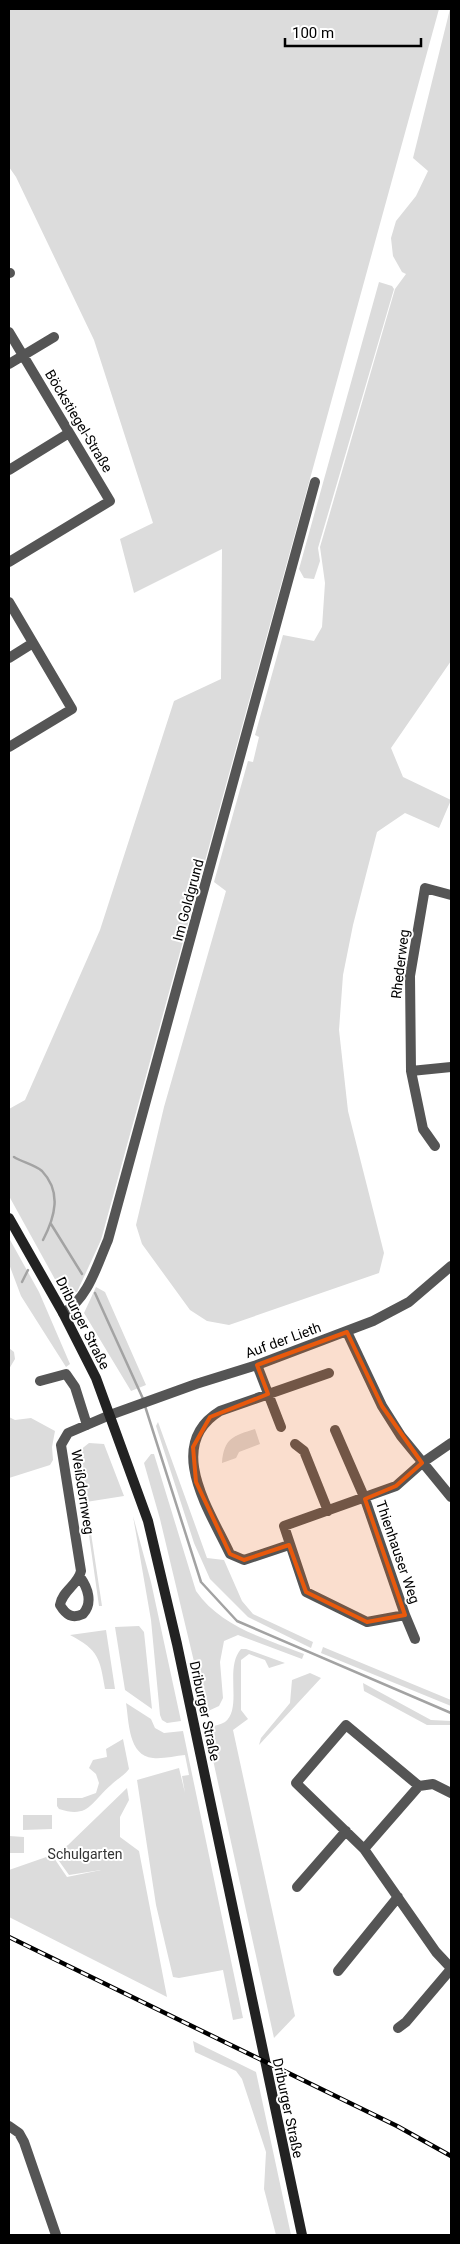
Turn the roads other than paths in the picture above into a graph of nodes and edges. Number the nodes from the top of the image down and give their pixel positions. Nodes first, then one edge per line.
1 (9, 332) edge
2 (54, 338) dead end
3 (23, 356) junction
4 (9, 364) edge
5 (69, 433) junction
6 (9, 470) edge
7 (315, 482) dead end
8 (9, 562) edge
9 (9, 602) edge
10 (33, 642) junction
11 (9, 658) edge
12 (9, 747) edge
13 (451, 895) edge
14 (451, 1067) edge
15 (411, 1071) junction
16 (435, 1146) dead end
17 (9, 1218) edge
18 (451, 1266) edge
19 (63, 1312) junction
20 (347, 1332) junction
21 (256, 1365) junction
22 (329, 1373) dead end
23 (40, 1381) dead end
24 (268, 1394) junction
25 (110, 1415) junction
26 (87, 1425) junction
27 (280, 1427) dead end
28 (335, 1430) dead end
29 (451, 1443) edge
30 (295, 1444) dead end
31 (422, 1463) junction
32 (451, 1497) edge
33 (365, 1499) junction
34 (328, 1511) junction
35 (290, 1545) junction
36 (80, 1577) dead end
37 (405, 1615) junction
38 (415, 1639) dead end
39 (419, 1786) junction
40 (451, 1793) edge
41 (346, 1831) junction
42 (364, 1849) junction
43 (296, 1888) dead end
44 (398, 1897) junction
45 (451, 1968) edge
46 (338, 1970) dead end
47 (398, 2028) dead end
48 (9, 2126) edge
49 (56, 2235) edge
50 (302, 2235) edge

1 - 3 street, Böckstiegel-Straße
2 - 3 street
3 - 4 street
3 - 5 street, Böckstiegel-Straße
5 - 6 street
5 - 8 street, Böckstiegel-Straße
7 - 19 street, Im Goldgrund
9 - 10 street
10 - 11 street
10 - 12 street
13 - 15 street, Rhederweg
14 - 15 street
15 - 16 street, Rhederweg
17 - 19 main road, Driburger Straße
18 - 20 street, Auf der Lieth
19 - 25 main road, Driburger Straße
20 - 21 street, Auf der Lieth
20 - 31 street
21 - 24 street
21 - 25 street, Auf der Lieth
22 - 24 street
23 - 26 street
24 - 27 street
24 - 35 street
25 - 26 street, Weißdornweg
25 - 50 main road, Driburger Straße
26 - 36 street, Weißdornweg
28 - 33 street, Thienhauser Weg
29 - 31 street
30 - 34 street
31 - 32 street
31 - 33 street
33 - 34 street
33 - 37 street, Thienhauser Weg
34 - 35 street, Thienhauser Weg
35 - 37 street, Thienhauser Weg
37 - 38 street, Thienhauser Weg
39 - 40 street
39 - 41 street
39 - 42 street
41 - 42 street
41 - 43 street
42 - 44 street
44 - 45 street
44 - 46 street
45 - 47 street
48 - 49 street

